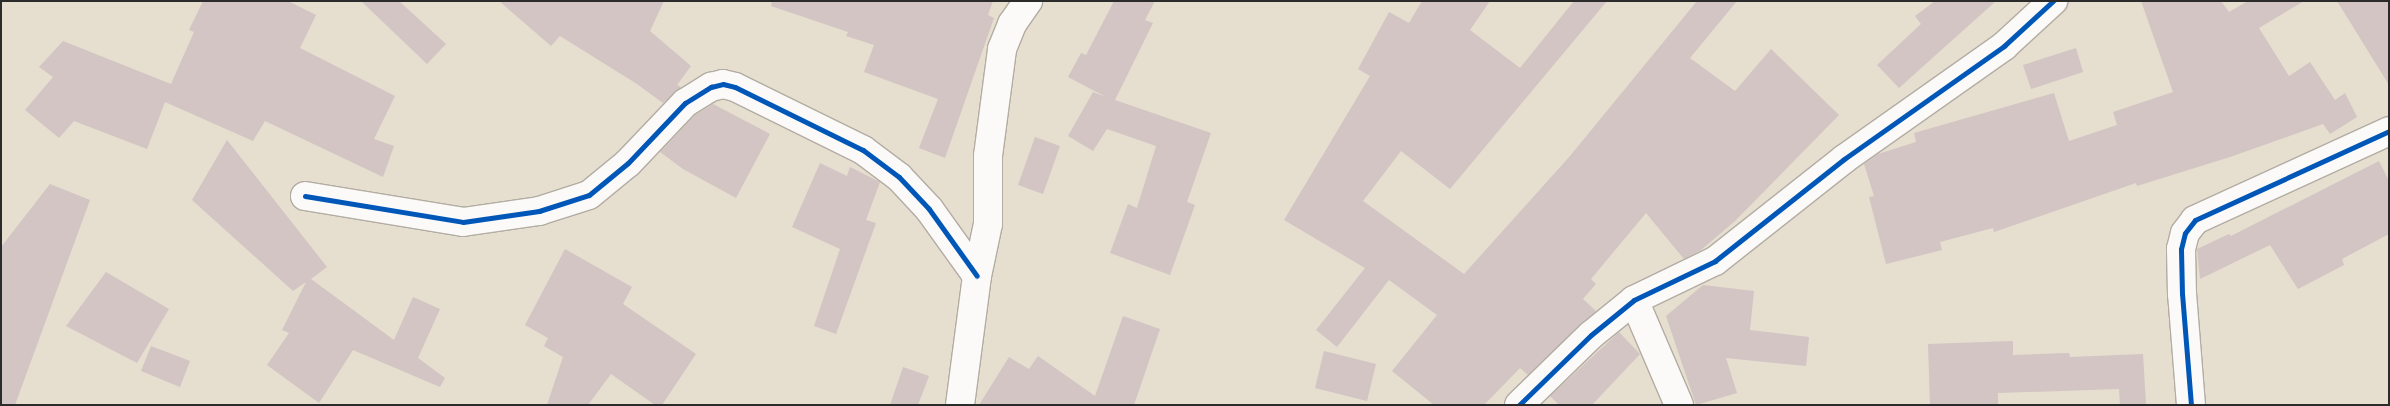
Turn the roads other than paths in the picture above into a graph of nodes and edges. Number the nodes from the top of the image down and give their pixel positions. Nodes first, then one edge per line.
1 (1028, 1) edge
2 (2053, 1) edge
3 (2389, 131) edge
4 (305, 196) dead end
5 (977, 276) junction
6 (1634, 300) junction
7 (960, 405) edge
8 (1519, 405) edge
9 (1679, 405) edge
10 (2191, 405) edge

1 - 5 street
2 - 6 street
3 - 10 street
4 - 5 street
5 - 7 street
6 - 8 street
6 - 9 street

